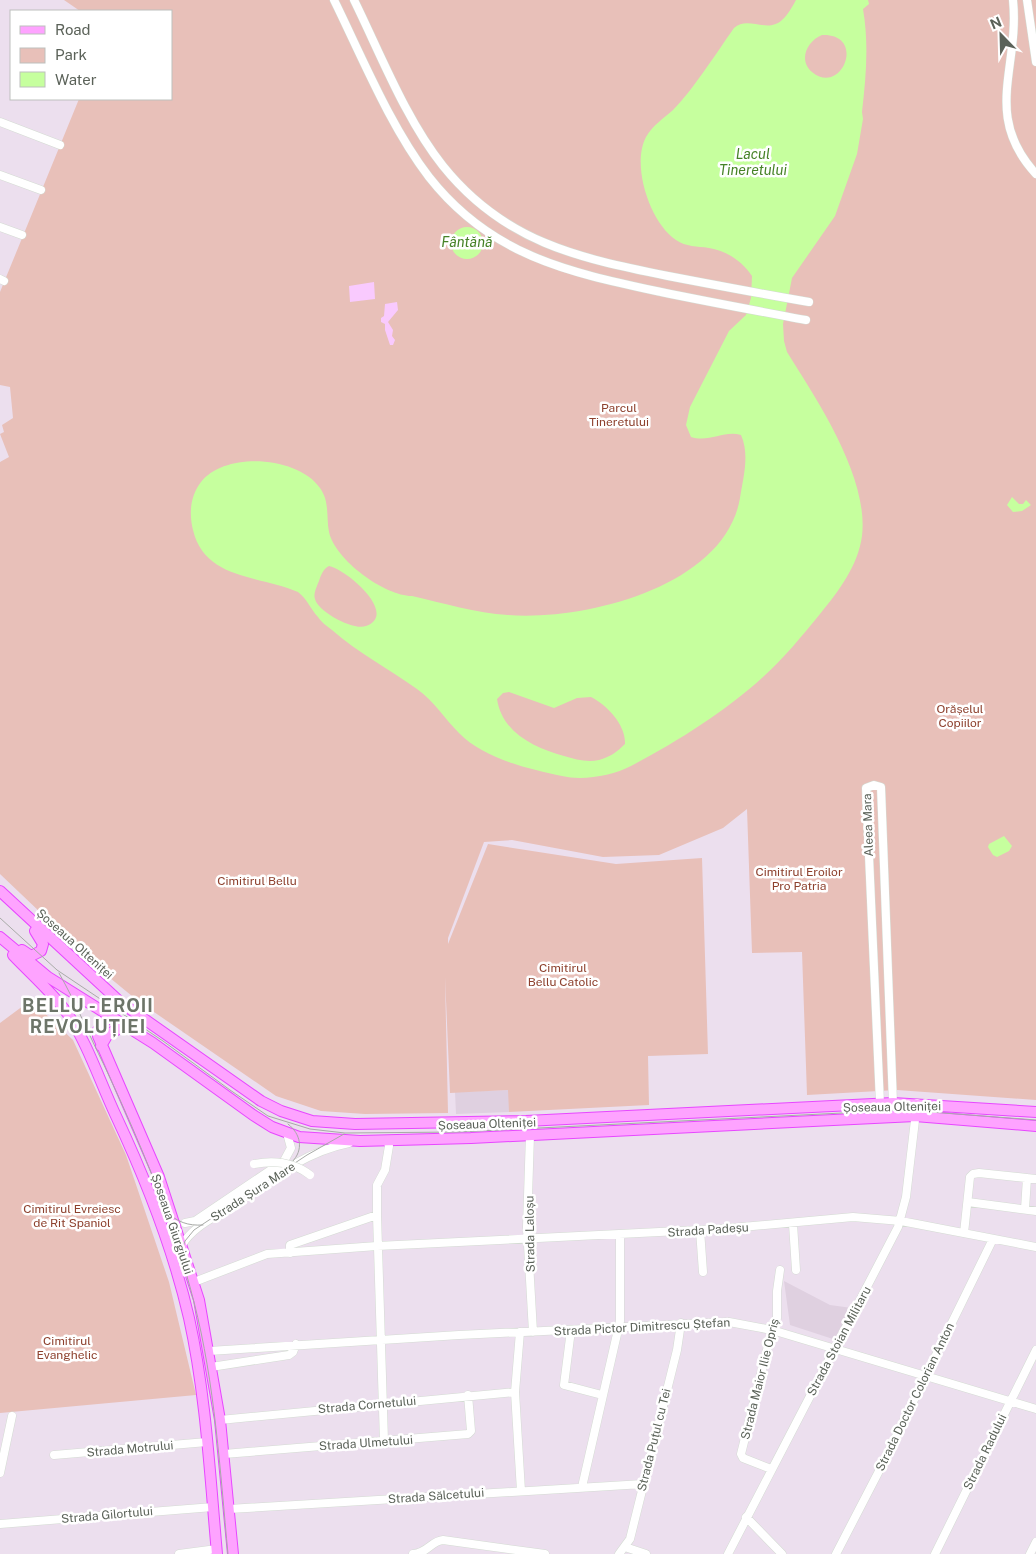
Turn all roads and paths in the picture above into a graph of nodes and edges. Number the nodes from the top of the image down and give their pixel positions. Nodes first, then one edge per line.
1 (334, 0) edge
2 (354, 0) edge
3 (1013, 0) edge
4 (1027, 0) edge
5 (1036, 62) edge
6 (0, 122) edge
7 (424, 140) junction
8 (60, 144) dead end
9 (410, 149) junction
10 (1036, 174) edge
11 (0, 175) edge
12 (41, 190) dead end
13 (475, 200) junction
14 (461, 212) junction
15 (0, 227) edge
16 (22, 235) dead end
17 (634, 269) junction
18 (630, 286) junction
19 (721, 286) junction
20 (809, 302) dead end
21 (718, 303) junction
22 (806, 320) dead end
23 (0, 891) edge
24 (20, 910) junction
25 (0, 935) edge
26 (0, 942) edge
27 (120, 1002) junction
28 (110, 1014) junction
29 (127, 1025) junction
30 (102, 1046) junction
31 (880, 1103) junction
32 (893, 1103) junction
33 (917, 1103) junction
34 (1036, 1112) edge
35 (915, 1116) junction
36 (1036, 1126) edge
37 (287, 1133) junction
38 (530, 1135) junction
39 (387, 1140) junction
40 (360, 1141) junction
41 (254, 1164) dead end
42 (310, 1175) dead end
43 (1027, 1178) junction
44 (1036, 1179) edge
45 (968, 1202) junction
46 (1025, 1209) junction
47 (1036, 1211) edge
48 (377, 1215) junction
49 (174, 1220) junction
50 (901, 1221) junction
51 (185, 1223) junction
52 (794, 1224) junction
53 (203, 1225) junction
54 (700, 1230) junction
55 (964, 1233) junction
56 (620, 1235) junction
57 (528, 1239) junction
58 (993, 1240) junction
59 (182, 1245) junction
60 (377, 1246) junction
61 (1036, 1247) edge
62 (290, 1252) junction
63 (780, 1270) dead end
64 (796, 1270) dead end
65 (703, 1272) dead end
66 (194, 1282) junction
67 (681, 1323) junction
68 (618, 1328) junction
69 (571, 1330) junction
70 (772, 1330) junction
71 (520, 1332) junction
72 (533, 1332) junction
73 (379, 1340) junction
74 (296, 1344) junction
75 (835, 1349) junction
76 (1036, 1350) edge
77 (209, 1351) junction
78 (211, 1367) junction
79 (925, 1377) junction
80 (515, 1392) junction
81 (468, 1395) junction
82 (602, 1395) junction
83 (1010, 1401) junction
84 (382, 1404) junction
85 (1036, 1409) edge
86 (12, 1416) dead end
87 (220, 1420) junction
88 (384, 1441) junction
89 (207, 1442) junction
90 (224, 1454) junction
91 (54, 1455) dead end
92 (771, 1469) junction
93 (0, 1473) edge
94 (643, 1484) junction
95 (582, 1487) junction
96 (521, 1490) junction
97 (213, 1506) junction
98 (229, 1509) junction
99 (746, 1517) junction
100 (0, 1524) edge
101 (1036, 1542) edge
102 (625, 1547) junction
103 (217, 1551) edge
104 (179, 1554) edge
105 (233, 1554) edge
106 (413, 1554) edge
107 (545, 1554) edge
108 (619, 1554) edge
109 (646, 1554) edge
110 (728, 1554) edge
111 (782, 1554) edge
112 (836, 1554) edge
113 (935, 1554) edge
114 (1030, 1554) edge

1 - 9 street
2 - 7 street
3 - 10 street
4 - 5 street
6 - 8 street
7 - 9 street
7 - 13 street
9 - 14 street
11 - 12 street
13 - 14 street
13 - 17 street
14 - 18 street
15 - 16 street
17 - 18 street
17 - 19 street
18 - 21 street
19 - 20 street
19 - 21 street
21 - 22 street
23 - 24 main road
24 - 25 main road
24 - 27 main road, Șoseaua Olteniței
25 - 28 main road, Șoseaua Olteniței
26 - 89 main road, Șoseaua Giurgiului
27 - 28 main road, Șoseaua Giurgiului
27 - 31 main road, Șoseaua Olteniței
28 - 29 main road, Șoseaua Olteniței
28 - 30 main road, Șoseaua Giurgiului
29 - 30 main road
29 - 37 main road, Șoseaua Olteniței
30 - 49 main road, Șoseaua Giurgiului
31 - 32 main road, Șoseaua Olteniței
31 - 32 street, Aleea Mara
32 - 33 main road, Șoseaua Olteniței
33 - 34 main road, Șoseaua Olteniței
33 - 35 street, Strada Stoian Militaru
35 - 36 main road, Șoseaua Olteniței
35 - 38 main road, Șoseaua Olteniței
35 - 50 street, Strada Stoian Militaru
37 - 40 main road, Șoseaua Olteniței
37 - 51 street, Strada Șura Mare
38 - 39 main road, Șoseaua Olteniței
38 - 57 street, Strada Laloșu
39 - 40 main road, Șoseaua Olteniței
39 - 48 street
40 - 53 street, Strada Șura Mare
41 - 42 street, bridge
43 - 44 street
43 - 45 street
43 - 46 street
45 - 46 street
45 - 55 street
46 - 47 street
48 - 60 street
48 - 62 street
49 - 51 street
49 - 59 main road, Șoseaua Giurgiului
50 - 52 street, Strada Padeșu
50 - 55 street, Strada Padeșu
50 - 75 street, Strada Stoian Militaru
51 - 53 street
52 - 54 street, Strada Padeșu
52 - 64 street
53 - 59 street, Strada Șura Mare
54 - 56 street, Strada Padeșu
54 - 65 street
55 - 58 street, Strada Padeșu
56 - 57 street, Strada Padeșu
56 - 68 street
57 - 60 street, Strada Padeșu
57 - 72 street, Strada Laloșu
58 - 61 street, Strada Padeșu
58 - 79 street, Strada Doctor Colorian Anton
59 - 66 main road, Șoseaua Giurgiului
60 - 62 street, Strada Padeșu
60 - 73 street
62 - 66 street, Strada Padeșu
63 - 70 street, Strada Maior Ilie Opriș
66 - 77 main road, Șoseaua Giurgiului
67 - 68 street, Strada Pictor Dimitrescu Ștefan
67 - 70 street, Strada Pictor Dimitrescu Ștefan
67 - 94 street, Strada Puțul cu Tei
68 - 69 street, Strada Pictor Dimitrescu Ștefan
68 - 82 street
69 - 72 street, Strada Pictor Dimitrescu Ștefan
69 - 82 street
70 - 75 street, Strada Pictor Dimitrescu Ștefan
70 - 92 street, Strada Maior Ilie Opriș
71 - 72 street, Strada Pictor Dimitrescu Ștefan
71 - 73 street, Strada Pictor Dimitrescu Ștefan
71 - 80 street
73 - 74 street, Strada Pictor Dimitrescu Ștefan
73 - 84 street
74 - 77 street, Strada Pictor Dimitrescu Ștefan
74 - 78 street
75 - 79 street, Strada Pictor Dimitrescu Ștefan
75 - 92 street, Strada Stoian Militaru
76 - 83 street, Strada Radului
77 - 78 main road, Șoseaua Giurgiului
78 - 87 main road, Șoseaua Giurgiului
79 - 83 street, Strada Pictor Dimitrescu Ștefan
79 - 112 street, Strada Doctor Colorian Anton
80 - 81 street, Strada Cornetului
80 - 96 street
81 - 84 street, Strada Cornetului
81 - 88 street, Strada Ulmetului
82 - 95 street
83 - 85 street, Strada Pictor Dimitrescu Ștefan
83 - 113 street, Strada Radului
84 - 87 street, Strada Cornetului
84 - 88 street
86 - 93 street
87 - 90 main road, Șoseaua Giurgiului
88 - 90 street, Strada Ulmetului
89 - 91 street, Strada Motrului
89 - 97 main road, Șoseaua Giurgiului
90 - 98 main road, Șoseaua Giurgiului
92 - 99 street, Strada Stoian Militaru
94 - 95 street, Strada Sălcetului
94 - 102 street, Strada Puțul cu Tei
95 - 96 street, Strada Sălcetului
96 - 98 street, Strada Sălcetului
97 - 100 street, Strada Gilortului
97 - 103 main road, Șoseaua Giurgiului
98 - 105 main road, Șoseaua Giurgiului
99 - 110 street, Strada Stoian Militaru
99 - 111 street
101 - 114 street
102 - 108 street, Strada Puțul cu Tei
102 - 109 street
103 - 104 street
106 - 107 street

